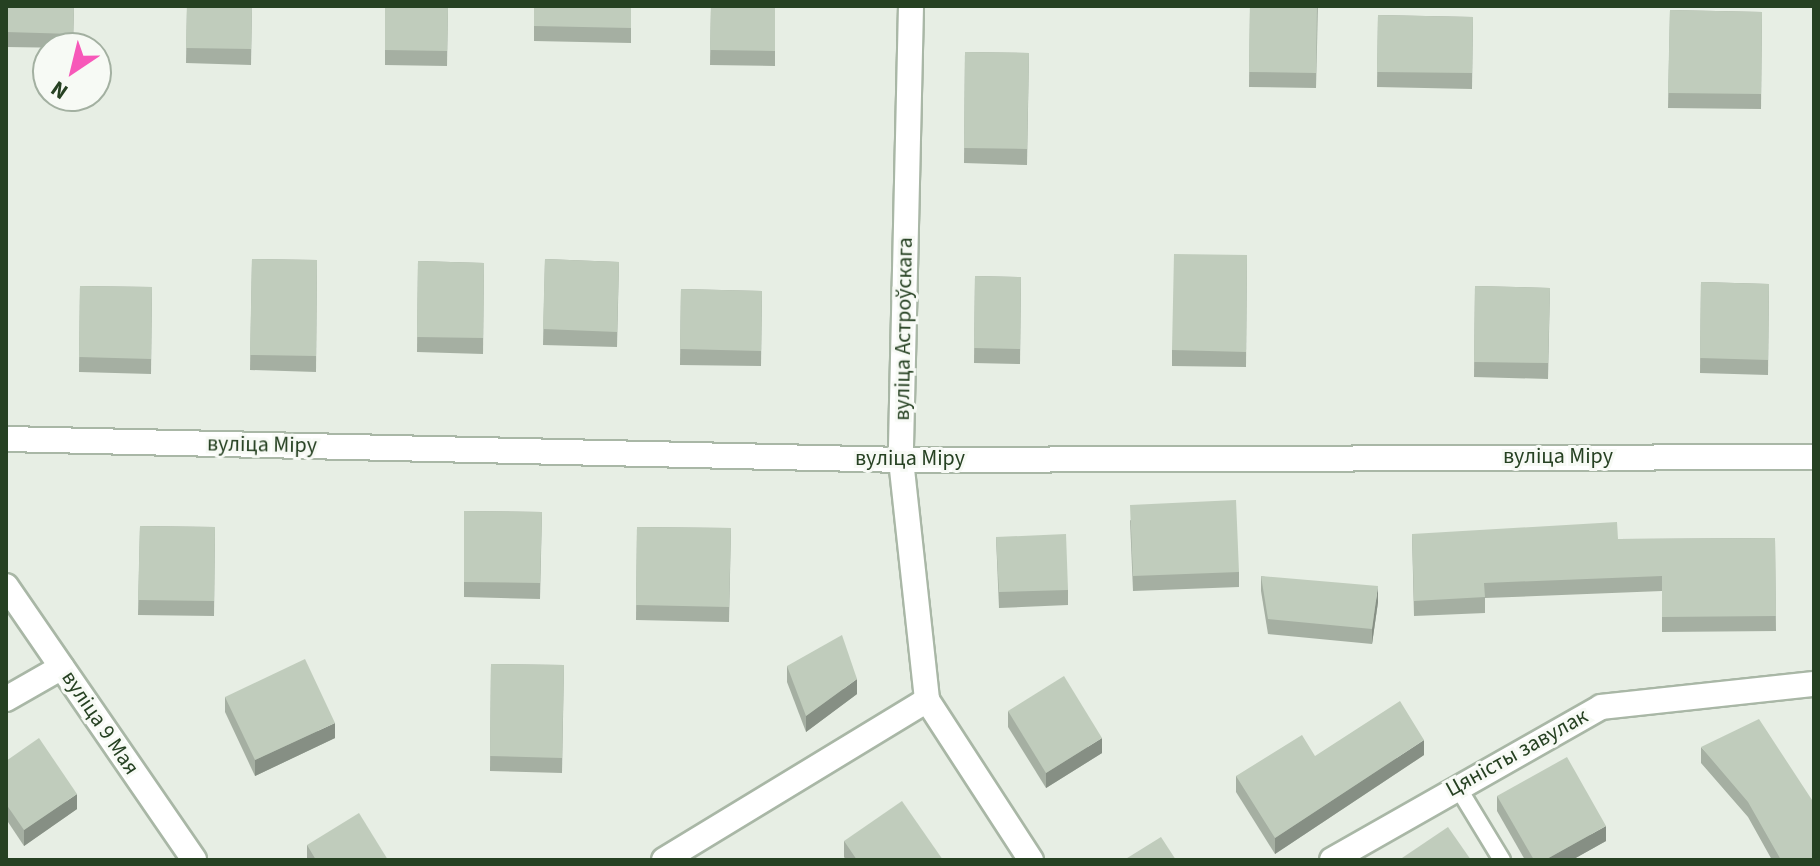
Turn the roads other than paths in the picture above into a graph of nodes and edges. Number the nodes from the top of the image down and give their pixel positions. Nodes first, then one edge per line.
1 (911, 6) edge
2 (6, 439) edge
3 (1814, 457) edge
4 (901, 460) junction
5 (6, 586) edge
6 (62, 667) junction
7 (1814, 684) edge
8 (6, 699) edge
9 (927, 700) junction
10 (1457, 786) junction
11 (194, 860) edge
12 (664, 860) edge
13 (1031, 860) edge
14 (1332, 860) edge
15 (1502, 860) edge

1 - 4 street, вуліца Астроўскага
2 - 4 street, вуліца Міру
3 - 4 street, вуліца Міру
4 - 9 street, вуліца Астроўскага
5 - 6 street, вуліца 9 Мая
6 - 8 street
6 - 11 street, вуліца 9 Мая
7 - 10 street, Цяністы завулак
9 - 12 street
9 - 13 street, вуліца Астроўскага
10 - 14 street, Цяністы завулак
10 - 15 lane

